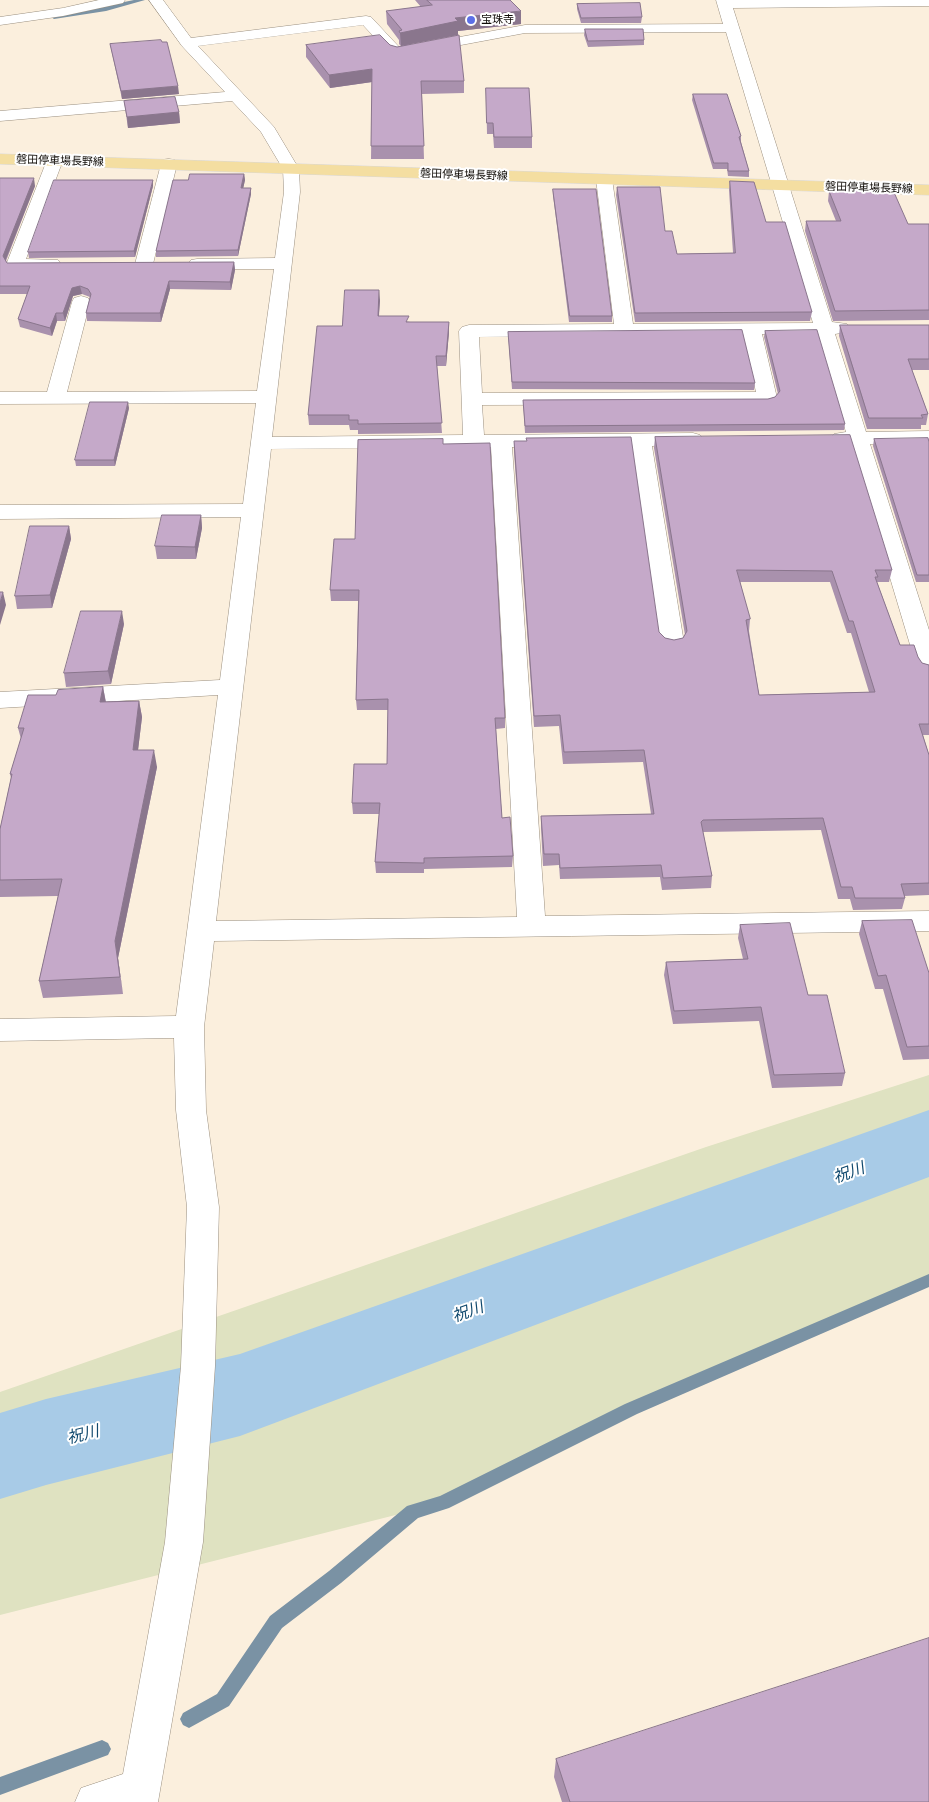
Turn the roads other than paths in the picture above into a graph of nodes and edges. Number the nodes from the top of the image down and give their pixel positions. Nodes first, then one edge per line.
1 (118, 0) edge
2 (156, 0) edge
3 (723, 2) edge
4 (929, 2) edge
5 (0, 21) edge
6 (731, 28) junction
7 (187, 43) junction
8 (236, 96) junction
9 (0, 116) edge
10 (0, 159) edge
11 (55, 160) junction
12 (169, 164) junction
13 (292, 169) junction
14 (604, 179) junction
15 (780, 185) junction
16 (929, 190) edge
17 (283, 263) junction
18 (65, 264) edge
19 (124, 264) edge
20 (144, 264) junction
21 (164, 264) edge
22 (184, 264) edge
23 (80, 302) dead end
24 (824, 328) junction
25 (862, 328) edge
26 (751, 329) junction
27 (624, 330) junction
28 (0, 398) edge
29 (55, 398) junction
30 (267, 398) junction
31 (472, 399) junction
32 (818, 438) edge
33 (858, 438) junction
34 (929, 438) edge
35 (710, 439) edge
36 (501, 440) junction
37 (642, 440) junction
38 (474, 441) junction
39 (261, 443) junction
40 (252, 510) junction
41 (0, 512) edge
42 (672, 643) edge
43 (929, 668) edge
44 (230, 687) junction
45 (0, 700) edge
46 (929, 922) edge
47 (532, 927) junction
48 (200, 931) junction
49 (188, 1027) junction
50 (0, 1030) edge
51 (140, 1796) edge
52 (95, 1802) edge

1 - 5 street
2 - 7 street
3 - 4 street
3 - 6 street
6 - 7 street
6 - 15 street
7 - 8 street
8 - 9 street
8 - 13 street
10 - 11 main road, 磐田停車場長野線
11 - 12 main road, 磐田停車場長野線
11 - 18 street
12 - 13 main road, 磐田停車場長野線
12 - 20 street
13 - 14 main road, 磐田停車場長野線
13 - 17 street
14 - 15 main road, 磐田停車場長野線
14 - 27 street
15 - 16 main road, 磐田停車場長野線
15 - 24 street
17 - 22 street
17 - 30 street
19 - 20 street
20 - 21 street
23 - 29 street
24 - 25 street
24 - 26 street
24 - 33 street
26 - 27 street
26 - 31 street
27 - 31 street
28 - 29 street
29 - 30 street
30 - 39 street
31 - 38 street
32 - 33 street
33 - 34 street
33 - 43 street
35 - 37 street
36 - 37 street
36 - 38 street
36 - 47 street
37 - 42 street
38 - 39 street
39 - 40 street
40 - 41 street
40 - 44 street
44 - 45 street
44 - 48 street
46 - 47 street
47 - 48 street
48 - 49 street
49 - 50 street
49 - 51 street
51 - 52 street

